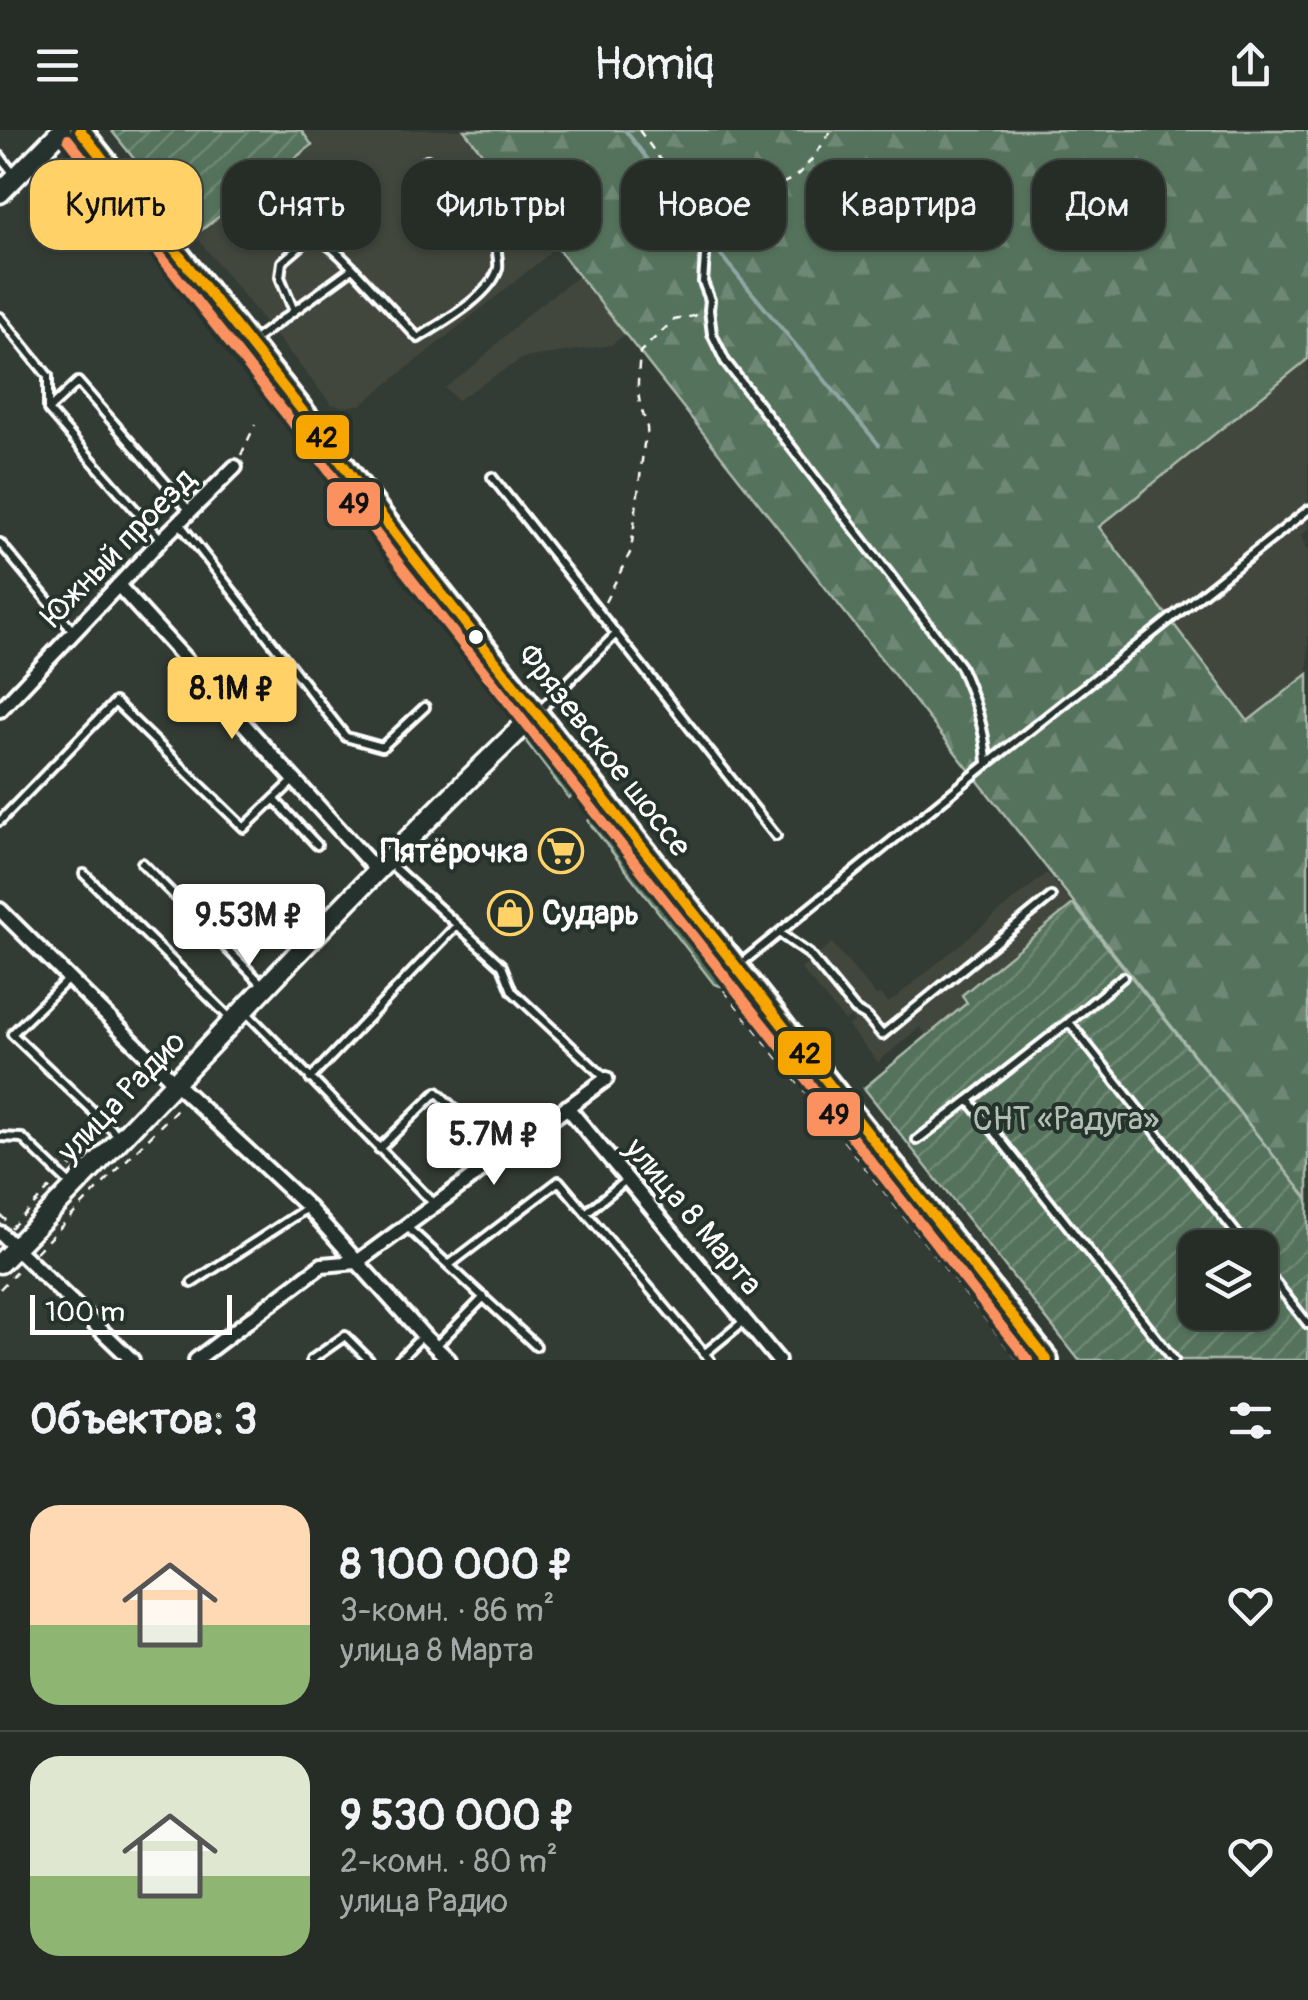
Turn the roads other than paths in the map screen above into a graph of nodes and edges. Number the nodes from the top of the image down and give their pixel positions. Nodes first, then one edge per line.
1 (62, 130) edge
2 (80, 130) edge
3 (0, 156) edge
4 (16, 177) junction
5 (0, 192) edge
6 (496, 250) edge
7 (706, 250) edge
8 (353, 268) junction
9 (294, 312) junction
10 (0, 317) edge
11 (249, 344) junction
12 (48, 410) junction
13 (235, 467) road end
14 (492, 477) dead end
15 (1308, 510) edge
16 (190, 512) junction
17 (179, 523) junction
18 (161, 540) junction
19 (0, 543) edge
20 (118, 586) junction
21 (74, 632) junction
22 (616, 634) junction
23 (425, 707) dead end
24 (0, 710) edge
25 (537, 712) junction
26 (987, 764) junction
27 (295, 780) junction
28 (274, 799) junction
29 (0, 820) edge
30 (776, 836) dead end
31 (317, 845) dead end
32 (142, 863) dead end
33 (381, 866) junction
34 (84, 874) dead end
35 (1051, 897) dead end
36 (0, 910) edge
37 (457, 925) junction
38 (778, 933) junction
39 (738, 966) junction
40 (1124, 976) dead end
41 (69, 978) junction
42 (265, 986) junction
43 (238, 1015) junction
44 (1069, 1022) junction
45 (310, 1078) junction
46 (606, 1079) joint
47 (182, 1090) junction
48 (969, 1100) junction
49 (567, 1107) junction
50 (115, 1133) junction
51 (0, 1137) edge
52 (917, 1140) dead end
53 (379, 1149) junction
54 (502, 1155) junction
55 (627, 1179) junction
56 (68, 1182) junction
57 (435, 1205) junction
58 (308, 1208) junction
59 (587, 1212) junction
60 (406, 1226) junction
61 (1234, 1230) edge
62 (11, 1244) edge
63 (357, 1262) junction
64 (0, 1263) edge
65 (449, 1265) junction
66 (192, 1284) dead end
67 (1278, 1286) edge
68 (484, 1297) junction
69 (745, 1320) junction
70 (1308, 1324) edge
71 (423, 1335) junction
72 (536, 1346) dead end
73 (436, 1347) junction
74 (707, 1357) edge
75 (132, 1360) edge
76 (196, 1360) edge
77 (311, 1360) edge
78 (370, 1360) edge
79 (399, 1360) edge
80 (449, 1360) edge
81 (778, 1360) edge
82 (1047, 1360) edge
83 (1174, 1360) edge

1 - 4 main road
2 - 11 highway, Фрязевское шоссе
3 - 4 lane
4 - 5 main road
6 - 8 lane
7 - 26 lane
8 - 9 lane
8 - 9 lane
9 - 11 lane
10 - 12 lane
11 - 25 highway, Фрязевское шоссе
12 - 16 lane
12 - 18 lane
13 - 16 street, Южный проезд
14 - 22 lane
15 - 26 lane
16 - 17 street, Южный проезд
17 - 18 street, Южный проезд
17 - 23 lane
18 - 20 street, Южный проезд
19 - 21 lane
20 - 21 street, Южный проезд
20 - 27 street
21 - 24 street, Южный проезд
22 - 25 lane
22 - 30 lane
25 - 33 main road, улица Радио
25 - 39 highway, Фрязевское шоссе
26 - 38 lane
27 - 28 lane
27 - 33 street
28 - 29 lane
28 - 31 lane
32 - 42 lane
33 - 37 lane
33 - 42 main road, улица Радио
34 - 43 lane
35 - 38 lane
36 - 41 street
37 - 45 lane
37 - 46 lane
38 - 39 lane
39 - 82 highway, Фрязевское шоссе
40 - 44 lane
41 - 47 street
41 - 50 lane
42 - 43 main road, улица Радио
43 - 45 lane
43 - 47 main road, улица Радио
44 - 48 lane
44 - 61 lane
45 - 53 lane
46 - 49 street
47 - 50 main road, улица Радио
47 - 58 street
48 - 52 lane
48 - 83 lane
49 - 54 street
49 - 55 street, улица 8 Марта
50 - 56 main road, улица Радио
51 - 56 lane
53 - 54 lane
53 - 57 lane
54 - 57 street
55 - 59 lane
55 - 69 street, улица 8 Марта
56 - 62 main road, улица Радио
57 - 60 street
58 - 63 street
58 - 66 lane
59 - 65 lane
59 - 74 lane
60 - 63 street
60 - 65 lane
62 - 64 main road, улица Радио
62 - 75 street
63 - 71 street
63 - 76 street
65 - 68 lane
67 - 70 lane
68 - 72 lane
68 - 73 lane
69 - 74 lane
69 - 81 street, улица 8 Марта
71 - 73 street
71 - 79 lane
73 - 80 street
77 - 78 lane

